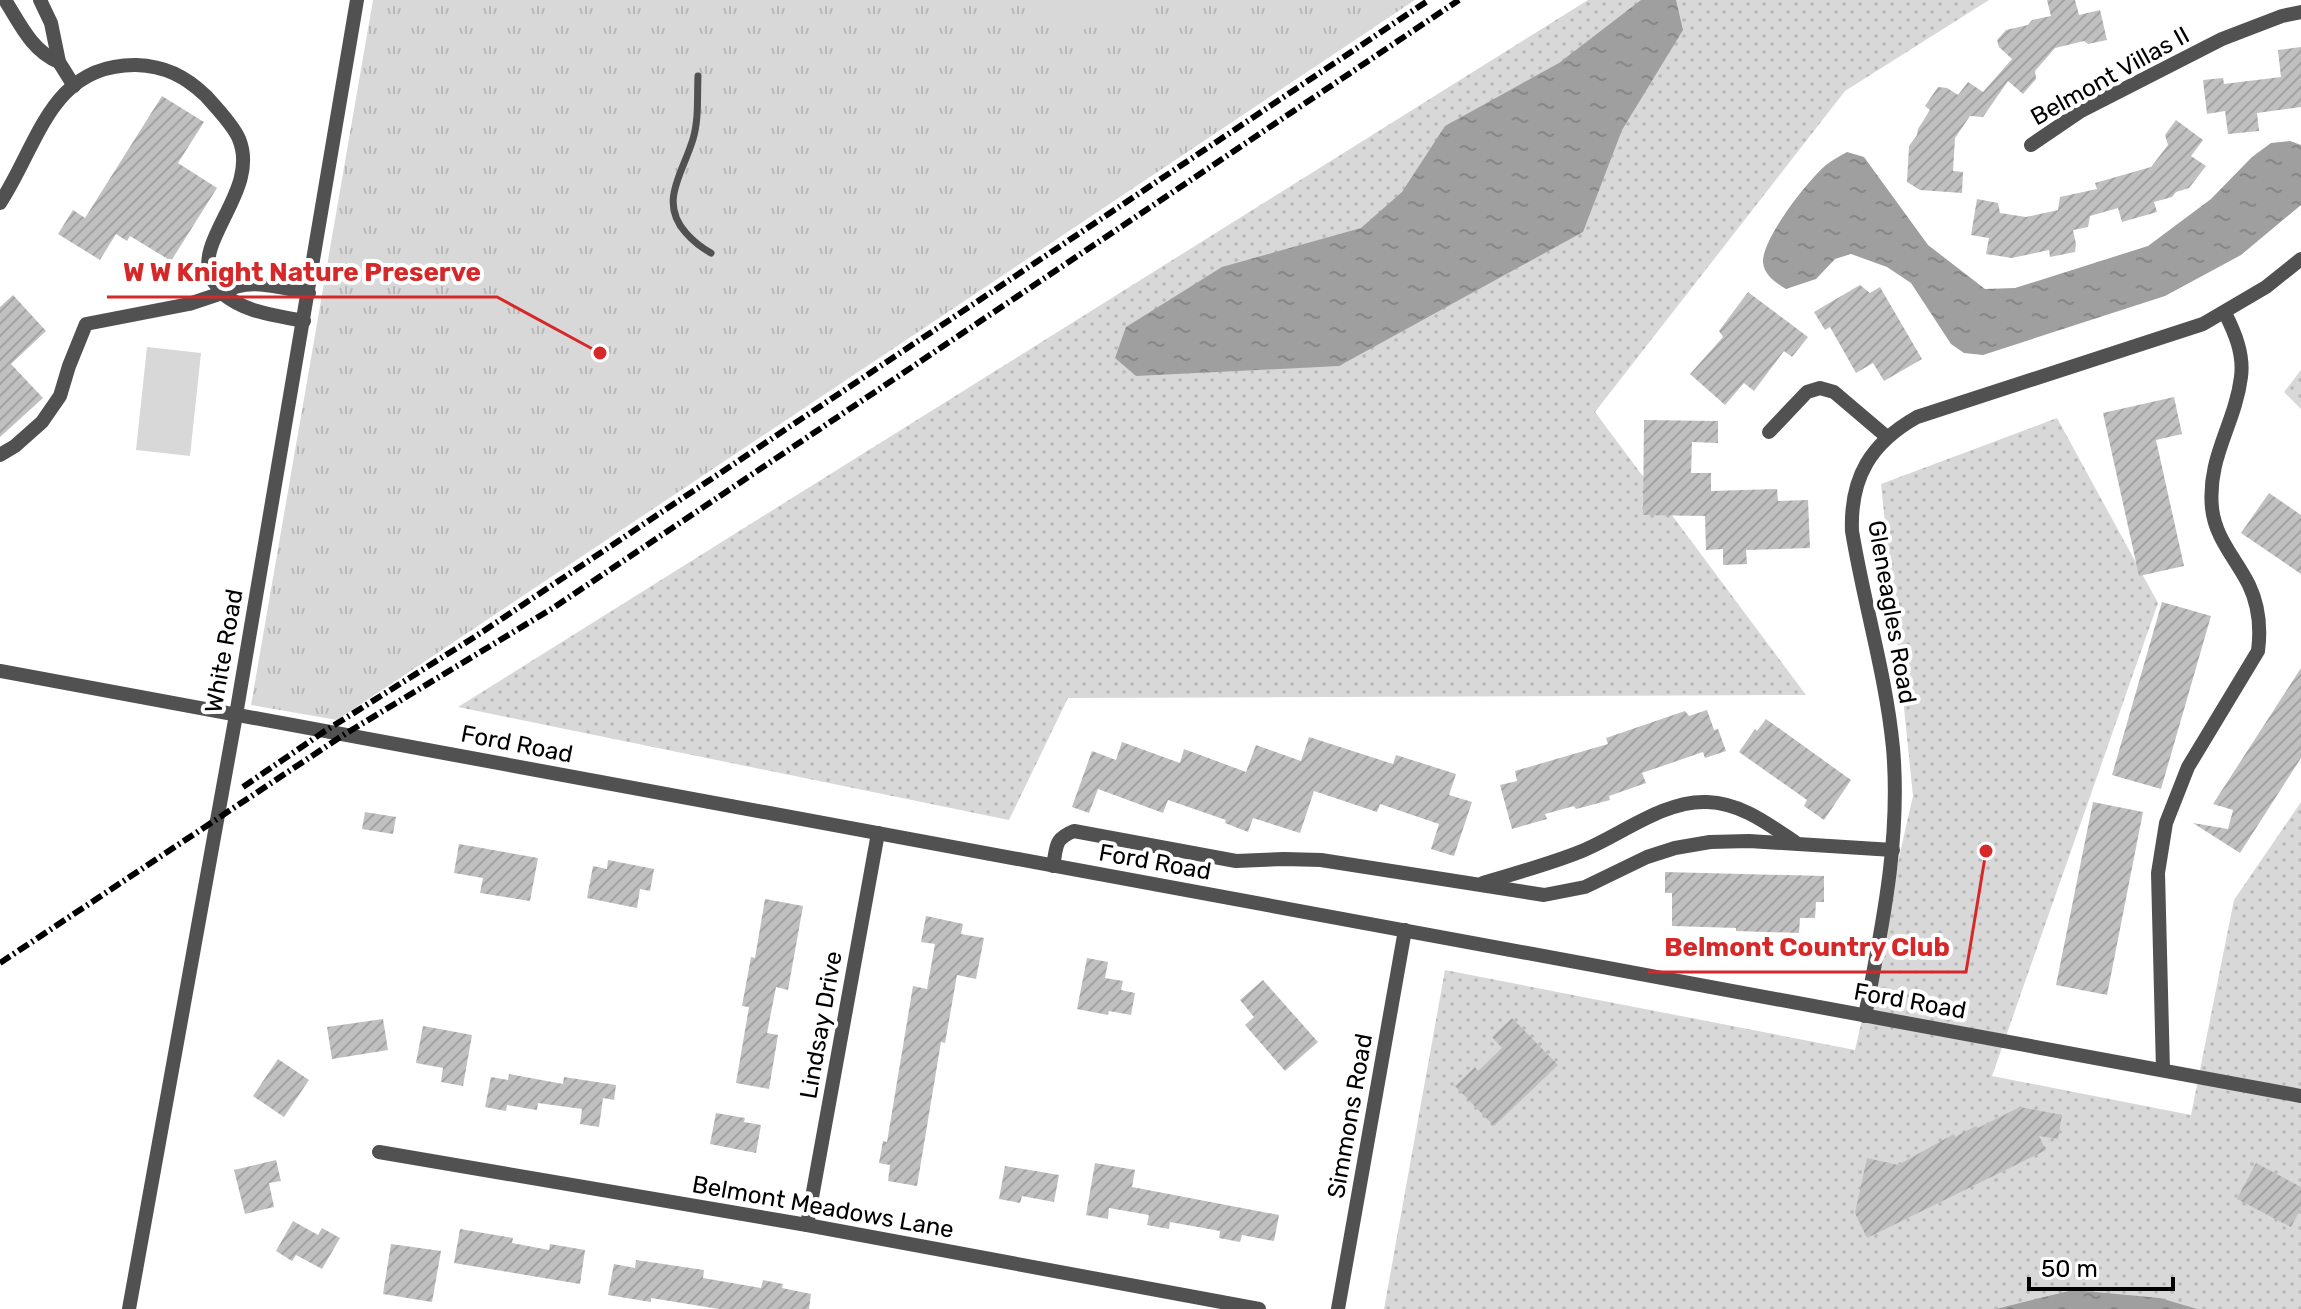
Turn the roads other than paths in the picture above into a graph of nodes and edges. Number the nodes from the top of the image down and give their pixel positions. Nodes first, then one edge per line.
1 (5, 0) edge
2 (40, 0) edge
3 (357, 0) edge
4 (2301, 12) edge
5 (59, 62) junction
6 (698, 76) dead end
7 (74, 86) junction
8 (2031, 145) dead end
9 (0, 203) edge
10 (711, 253) dead end
11 (2301, 259) edge
12 (222, 293) junction
13 (309, 293) junction
14 (2225, 313) junction
15 (304, 321) junction
16 (1769, 432) dead end
17 (1887, 437) junction
18 (0, 455) edge
19 (0, 671) edge
20 (236, 715) junction
21 (878, 833) junction
22 (1798, 844) junction
23 (1893, 850) junction
24 (1053, 866) junction
25 (1478, 885) junction
26 (1405, 930) junction
27 (1865, 1016) junction
28 (2163, 1070) junction
29 (2301, 1096) edge
30 (379, 1152) dead end
31 (807, 1225) junction
32 (129, 1309) edge
33 (1259, 1309) edge
34 (1338, 1309) edge

1 - 5 street
2 - 5 street
3 - 13 street, White Road
4 - 8 street, Belmont Villas II
5 - 7 street
6 - 10 lane
7 - 9 street
7 - 12 street
11 - 14 street, Gleneagles Road
12 - 13 street
12 - 15 street
12 - 18 street
13 - 15 street, White Road
14 - 17 street, Gleneagles Road
14 - 28 street
15 - 20 street, White Road
16 - 17 street
17 - 23 street, Gleneagles Road
19 - 20 street, Ford Road
20 - 21 street, Ford Road
20 - 32 street, White Road
21 - 24 street, Ford Road
21 - 31 street, Lindsay Drive
22 - 23 street
22 - 25 street
22 - 25 street
23 - 27 street, Gleneagles Road
24 - 25 street
24 - 26 street, Ford Road
26 - 27 street, Ford Road
26 - 34 street, Simmons Road
27 - 28 street, Ford Road
28 - 29 street, Ford Road
30 - 31 street, Belmont Meadows Lane
31 - 33 street, Belmont Meadows Lane

